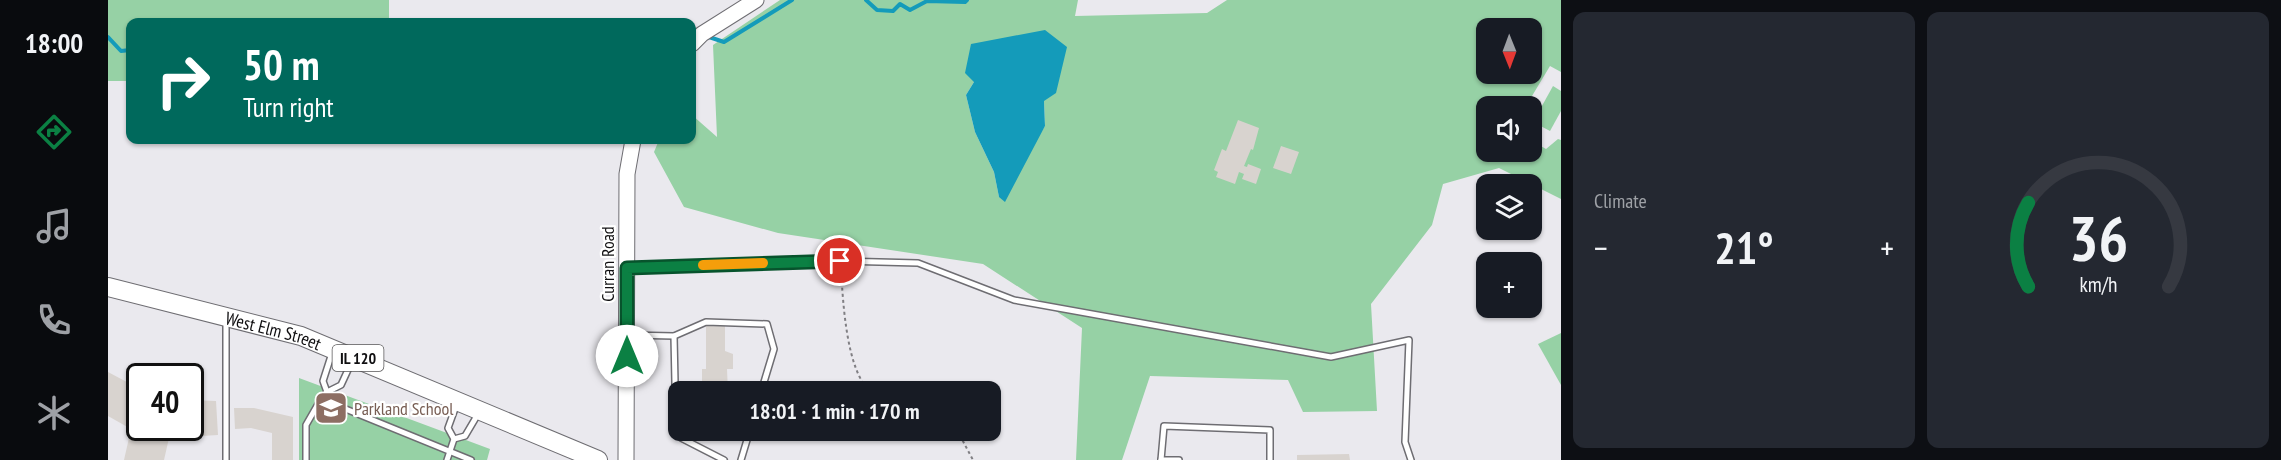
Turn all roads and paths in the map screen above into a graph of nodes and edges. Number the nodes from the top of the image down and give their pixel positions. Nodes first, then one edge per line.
1 (756, 0) edge
2 (696, 40) edge
3 (632, 144) edge
4 (840, 261) junction
5 (627, 268) junction
6 (108, 287) edge
7 (226, 316) junction
8 (627, 335) junction
9 (674, 336) junction
10 (333, 348) junction
11 (354, 356) junction
12 (764, 381) edge
13 (863, 381) edge
14 (327, 392) junction
15 (321, 399) junction
16 (459, 400) junction
17 (480, 410) junction
18 (454, 439) junction
19 (747, 441) edge
20 (963, 441) edge
21 (450, 450) junction
22 (226, 460) edge
23 (306, 460) edge
24 (447, 460) edge
25 (471, 460) edge
26 (598, 460) edge
27 (626, 460) edge
28 (724, 460) edge
29 (741, 460) edge
30 (973, 460) edge
31 (1161, 460) edge
32 (1179, 460) edge
33 (1269, 460) edge
34 (1411, 460) edge

1 - 2 street
3 - 5 street, Curran Road
4 - 5 lane
4 - 13 path
4 - 34 lane
5 - 8 street, Curran Road
6 - 7 main road, West Elm Street / IL 120
7 - 10 main road, West Elm Street / IL 120
7 - 22 lane
8 - 9 lane
8 - 27 street, Curran Road
9 - 12 lane
9 - 28 lane
10 - 11 main road, West Elm Street / IL 120
10 - 14 lane
11 - 14 lane
11 - 16 main road, West Elm Street / IL 120
14 - 15 lane
15 - 21 lane
15 - 23 lane
16 - 17 main road, West Elm Street / IL 120
16 - 18 lane
17 - 18 lane
17 - 26 main road, West Elm Street / IL 120
18 - 21 lane
19 - 29 lane
20 - 30 path
21 - 24 lane
21 - 25 lane
31 - 32 lane
31 - 33 lane

